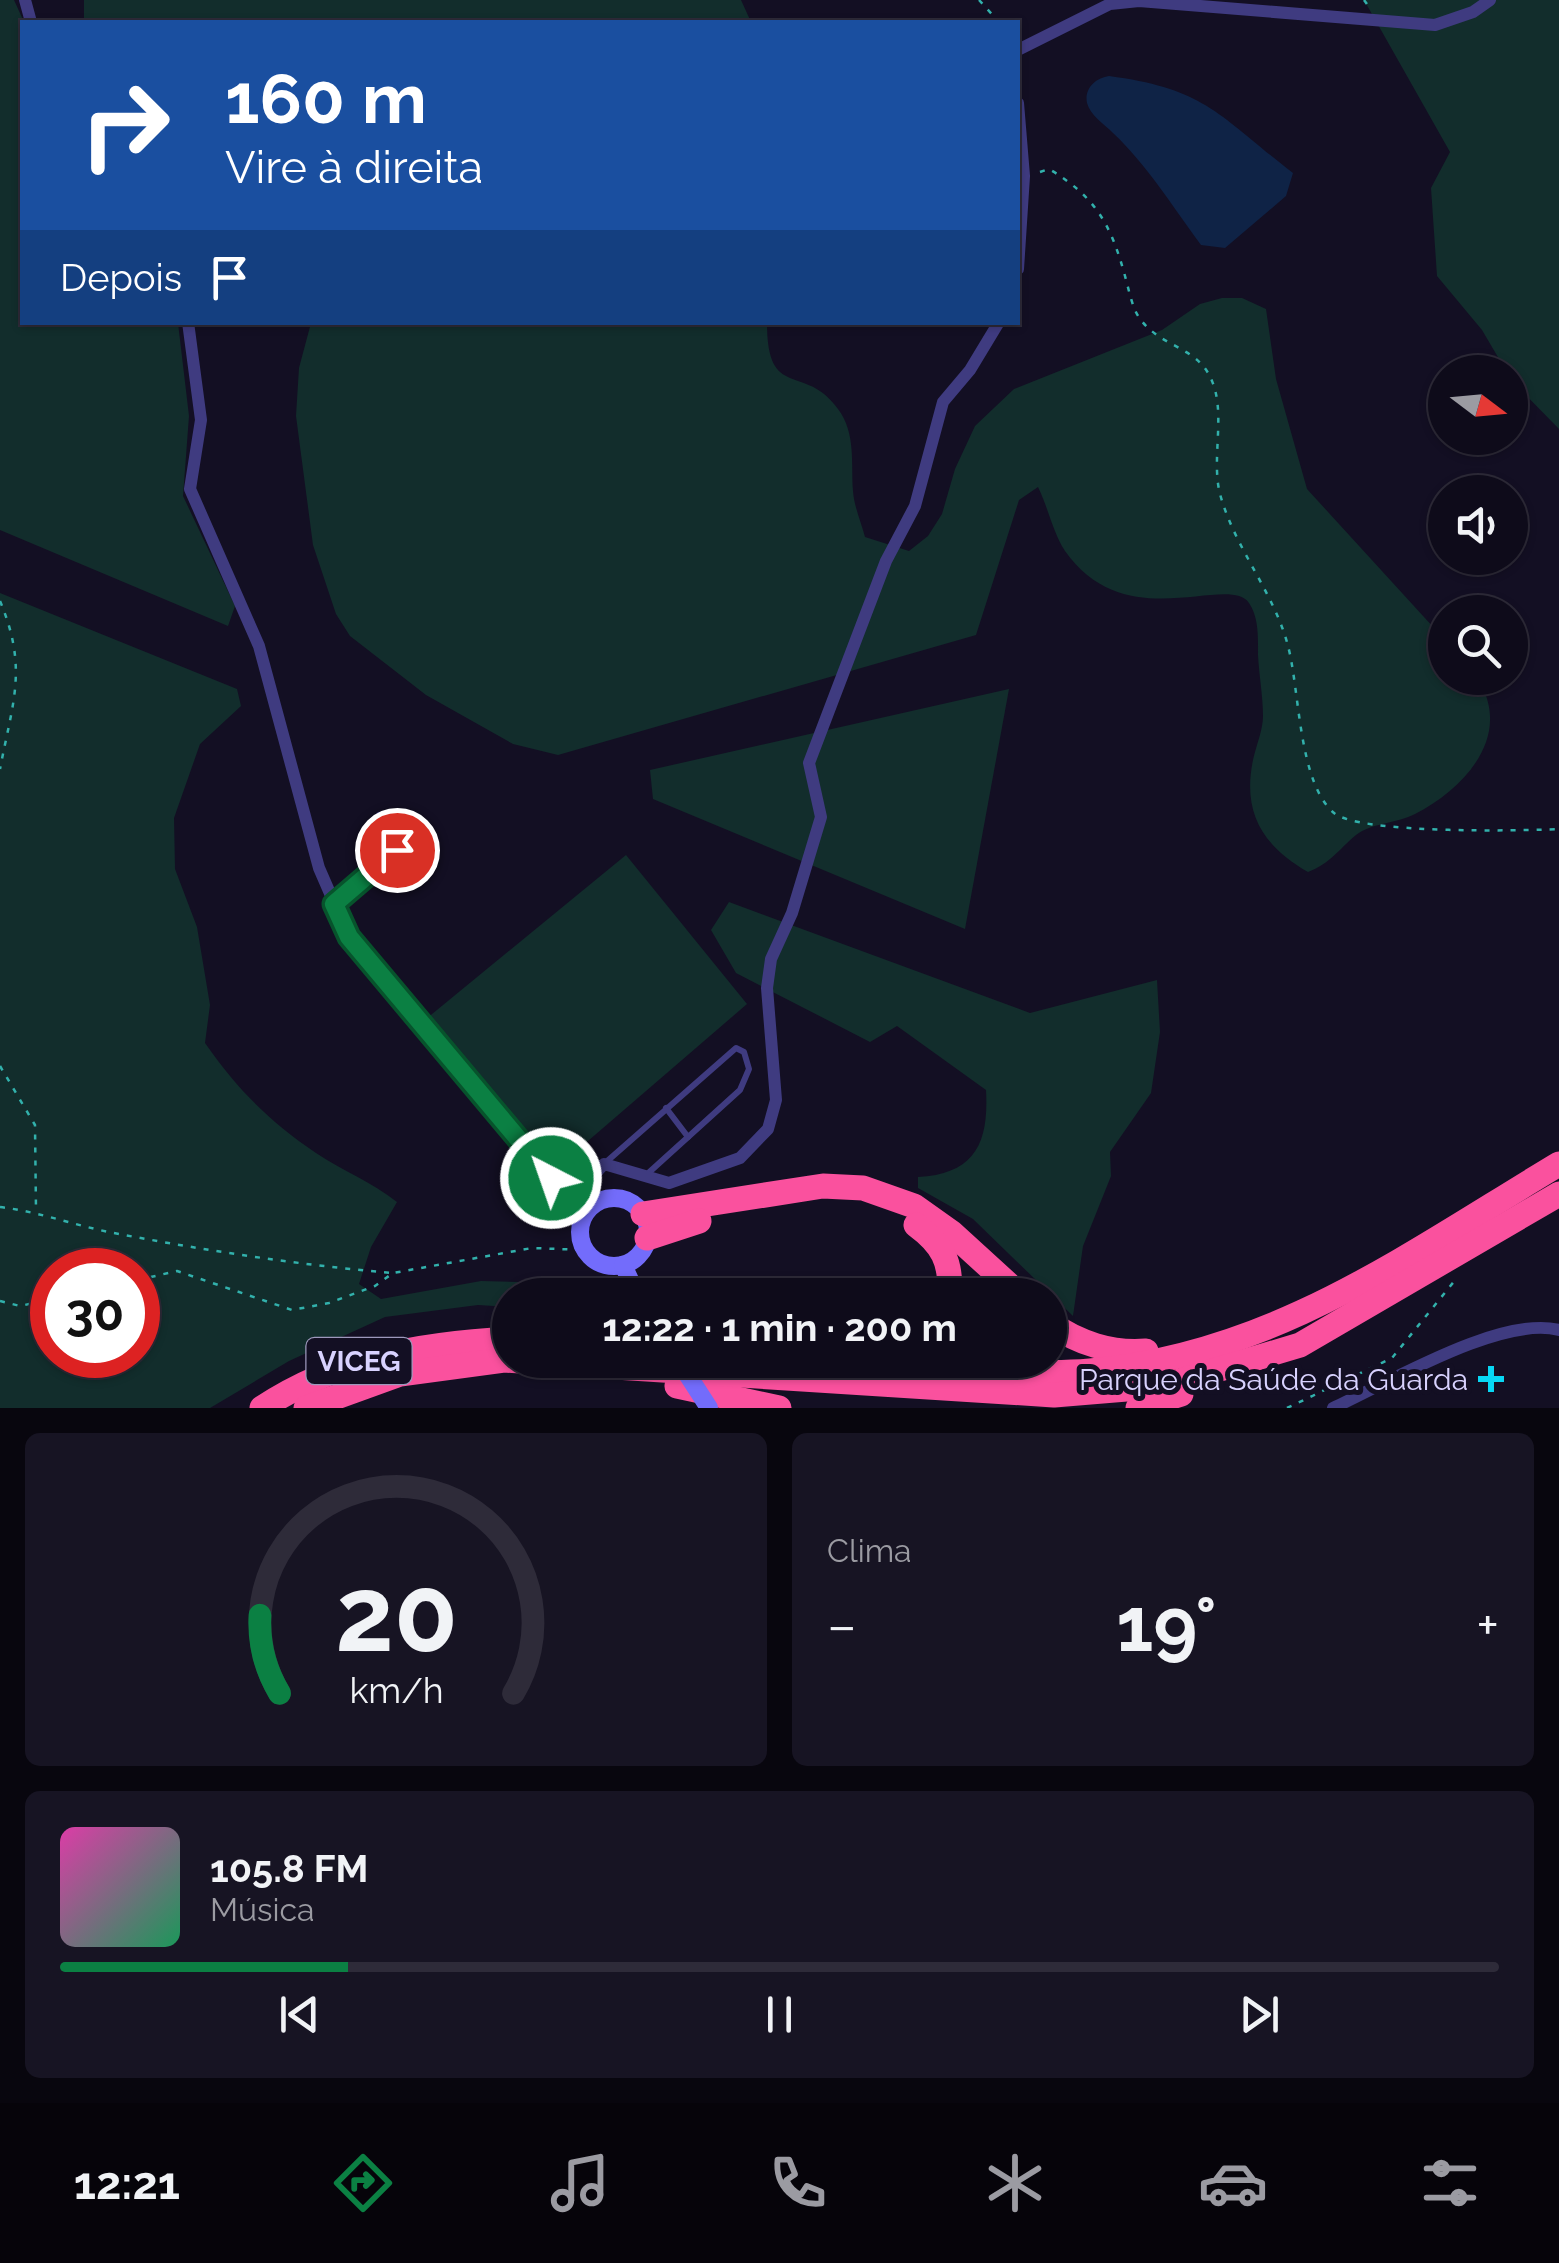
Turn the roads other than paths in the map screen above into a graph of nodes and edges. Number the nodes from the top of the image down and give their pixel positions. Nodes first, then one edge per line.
1 (1490, 0) edge
2 (1020, 49) edge
3 (1020, 127) edge
4 (1020, 238) edge
5 (188, 325) edge
6 (997, 325) edge
7 (379, 815) dead end
8 (334, 904) junction
9 (666, 1108) junction
10 (688, 1136) junction
11 (604, 1164) junction
12 (1559, 1164) edge
13 (644, 1177) junction
14 (1559, 1194) edge
15 (585, 1204) junction
16 (645, 1226) junction
17 (622, 1265) junction
18 (628, 1278) edge
19 (951, 1278) edge
20 (1000, 1278) edge
21 (1274, 1328) junction
22 (1559, 1330) edge
23 (1067, 1332) edge
24 (1300, 1345) junction
25 (492, 1350) edge
26 (492, 1353) edge
27 (1067, 1371) edge
28 (648, 1378) edge
29 (690, 1378) edge
30 (855, 1378) edge
31 (262, 1408) edge
32 (306, 1408) edge
33 (709, 1408) edge
34 (779, 1408) edge
35 (1138, 1408) edge
36 (1334, 1408) edge

1 - 2 street
3 - 4 street
5 - 8 street
6 - 13 street
7 - 8 lane
8 - 15 street
9 - 10 lane
9 - 10 lane
9 - 11 lane
10 - 13 lane
11 - 13 street
11 - 15 street
12 - 21 highway
14 - 24 highway, VICEG
15 - 16 street
15 - 17 street
16 - 17 street
16 - 19 highway
16 - 20 highway
17 - 18 street
21 - 23 highway
21 - 27 highway
22 - 36 street
24 - 30 highway, VICEG
24 - 35 highway
25 - 31 highway, VICEG
26 - 32 highway, VICEG
28 - 34 highway
29 - 33 street, bridge

